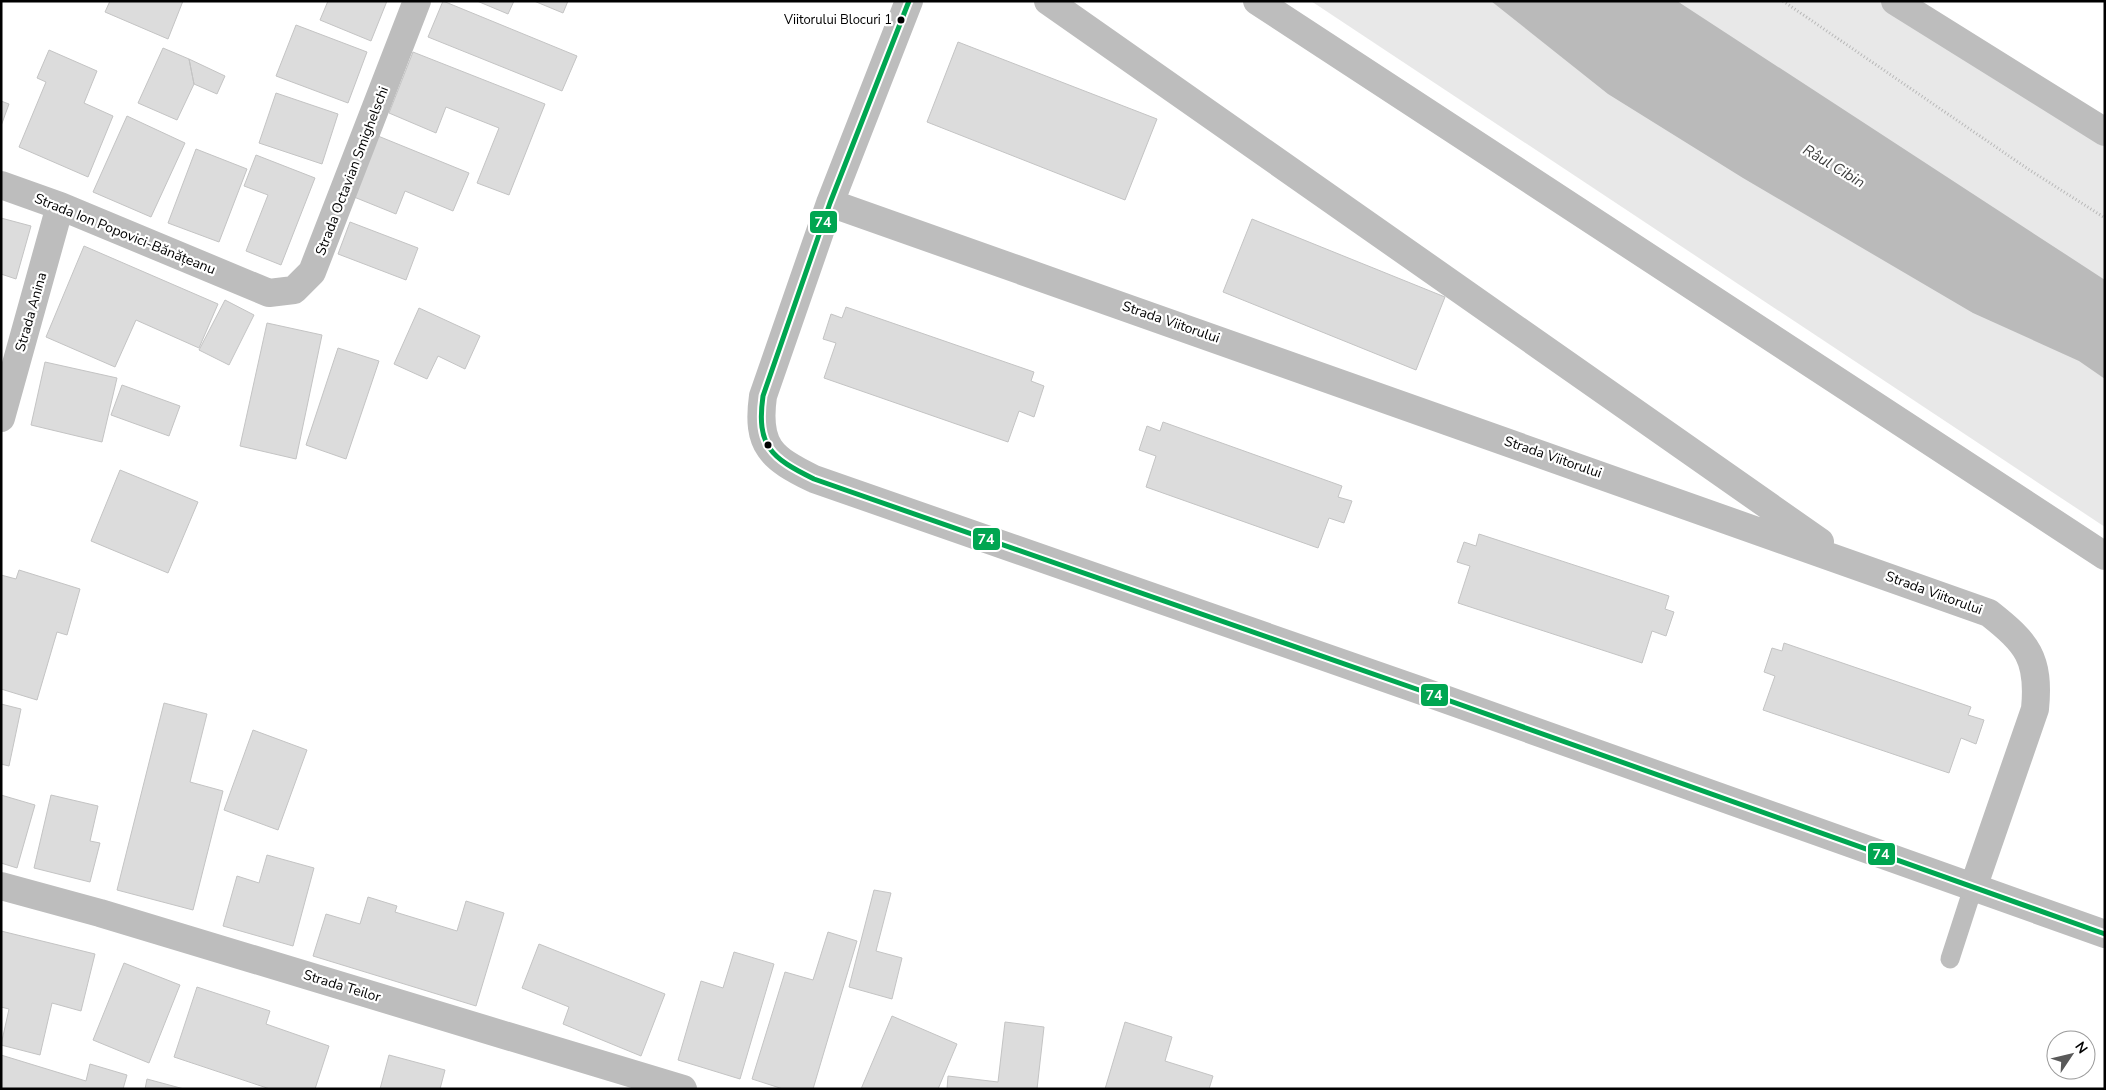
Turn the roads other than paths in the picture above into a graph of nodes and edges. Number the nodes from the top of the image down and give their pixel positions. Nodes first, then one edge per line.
1 (417, 1) edge
2 (909, 1) edge
3 (1048, 1) edge
4 (1257, 1) edge
5 (1895, 1) edge
6 (2105, 132) edge
7 (1, 185) edge
8 (830, 203) junction
9 (60, 206) junction
10 (249, 284) joint
11 (1, 418) edge
12 (2105, 556) edge
13 (1848, 562) junction
14 (1, 886) edge
15 (1973, 888) junction
16 (2105, 934) edge
17 (1950, 959) dead end
18 (683, 1089) edge

1 - 10 street, Strada Octavian Smighelschi
2 - 8 street
3 - 13 street
4 - 12 street
5 - 6 street
7 - 9 street, Strada Ion Popovici-Bănățeanu
8 - 13 street, Strada Viitorului
8 - 15 street
9 - 10 street, Strada Ion Popovici-Bănățeanu
9 - 11 street, Strada Anina
13 - 15 street, Strada Viitorului
14 - 18 street, Strada Teilor
15 - 16 street
15 - 17 lane

